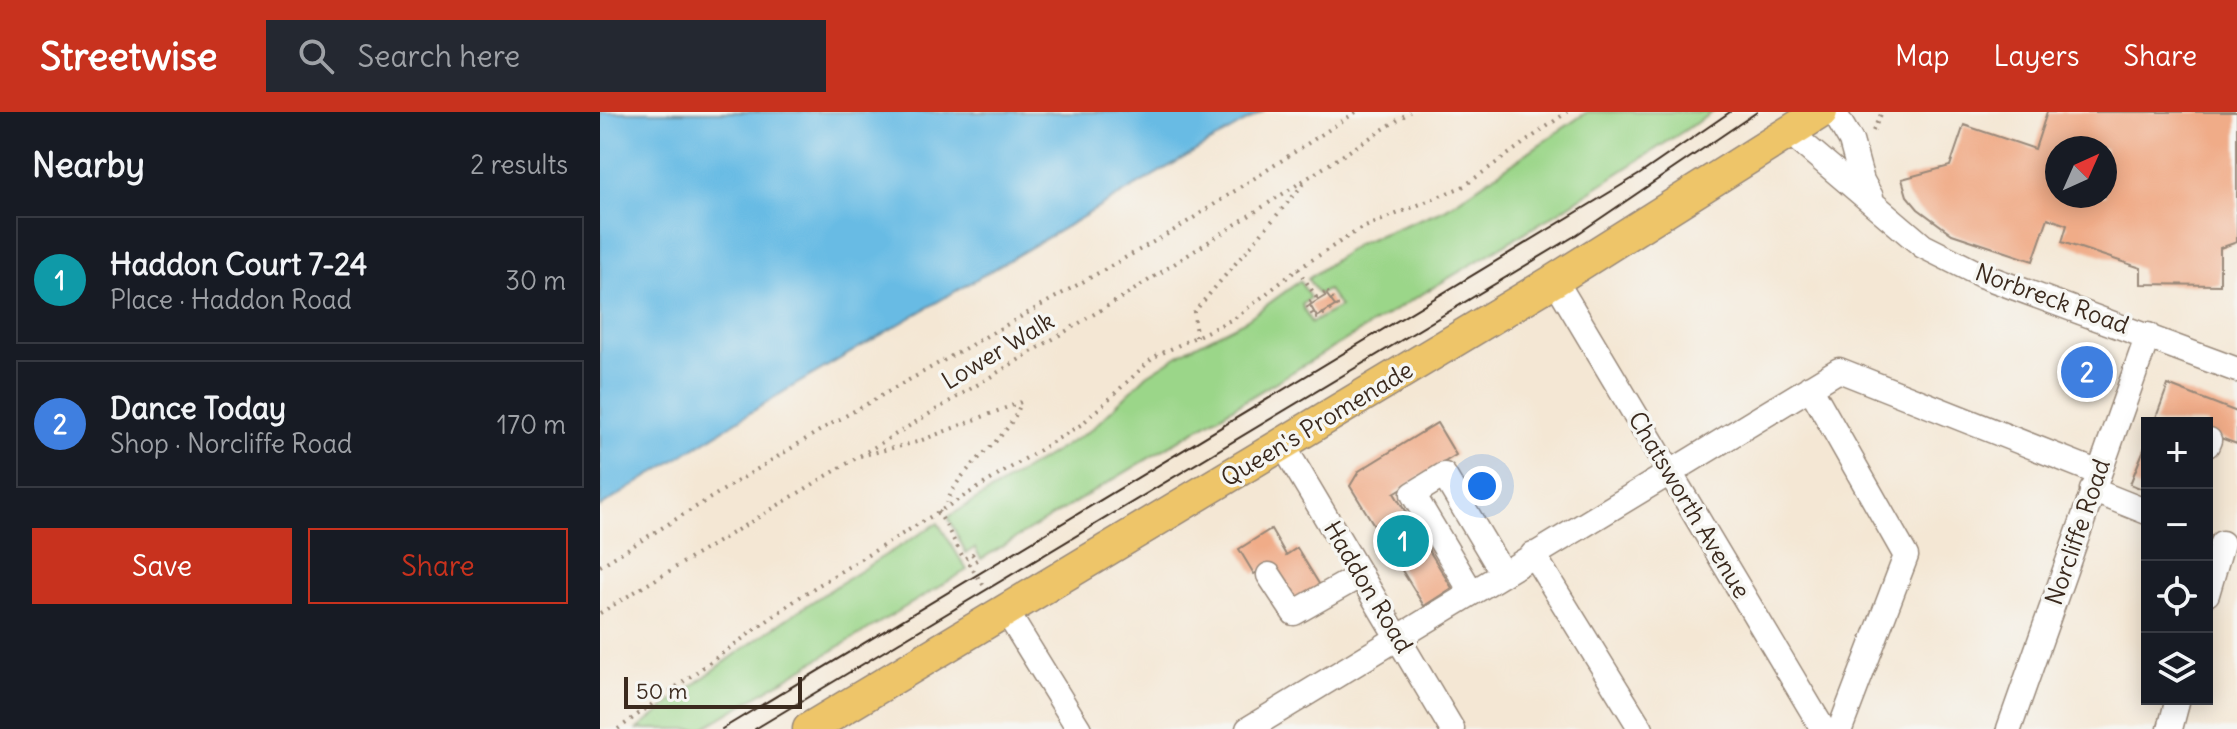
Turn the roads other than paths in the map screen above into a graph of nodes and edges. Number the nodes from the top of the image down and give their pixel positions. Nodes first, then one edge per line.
1 (1821, 112) edge
2 (1834, 112) edge
3 (1789, 132) junction
4 (1879, 209) junction
5 (1555, 280) junction
6 (2148, 335) junction
7 (2237, 370) edge
8 (1810, 387) junction
9 (1283, 445) junction
10 (1670, 472) junction
11 (2096, 481) junction
12 (2141, 508) edge
13 (2222, 542) edge
14 (1533, 554) junction
15 (2213, 573) edge
16 (1503, 574) junction
17 (1269, 575) dead end
18 (1361, 575) junction
19 (1472, 593) junction
20 (1002, 610) junction
21 (1399, 640) junction
22 (2176, 705) edge
23 (1252, 728) edge
24 (809, 729) edge
25 (1079, 729) edge
26 (1452, 729) edge
27 (1641, 729) edge
28 (1823, 729) edge
29 (1840, 729) edge
30 (2009, 729) edge
31 (2170, 729) edge

1 - 3 main road, Queen's Promenade
2 - 4 street, Norbreck Road
3 - 4 street, Norbreck Road
3 - 5 main road, Queen's Promenade
4 - 6 street, Norbreck Road
5 - 9 main road, Queen's Promenade
5 - 10 street, Chatsworth Avenue
6 - 7 street, Norbreck Road
6 - 11 street, Norcliffe Road
8 - 10 street
8 - 11 street
8 - 29 street
9 - 18 street, Haddon Road
9 - 20 main road, Queen's Promenade
10 - 14 street
10 - 28 street, Chatsworth Avenue
11 - 12 street
11 - 30 street, Norcliffe Road
13 - 15 street
14 - 16 street
14 - 27 street
16 - 19 street
16 - 19 street
17 - 18 street
18 - 21 street, Haddon Road
19 - 21 street
20 - 24 main road, Queen's Promenade
20 - 25 street
21 - 23 street
21 - 26 street, Haddon Road
22 - 31 street

